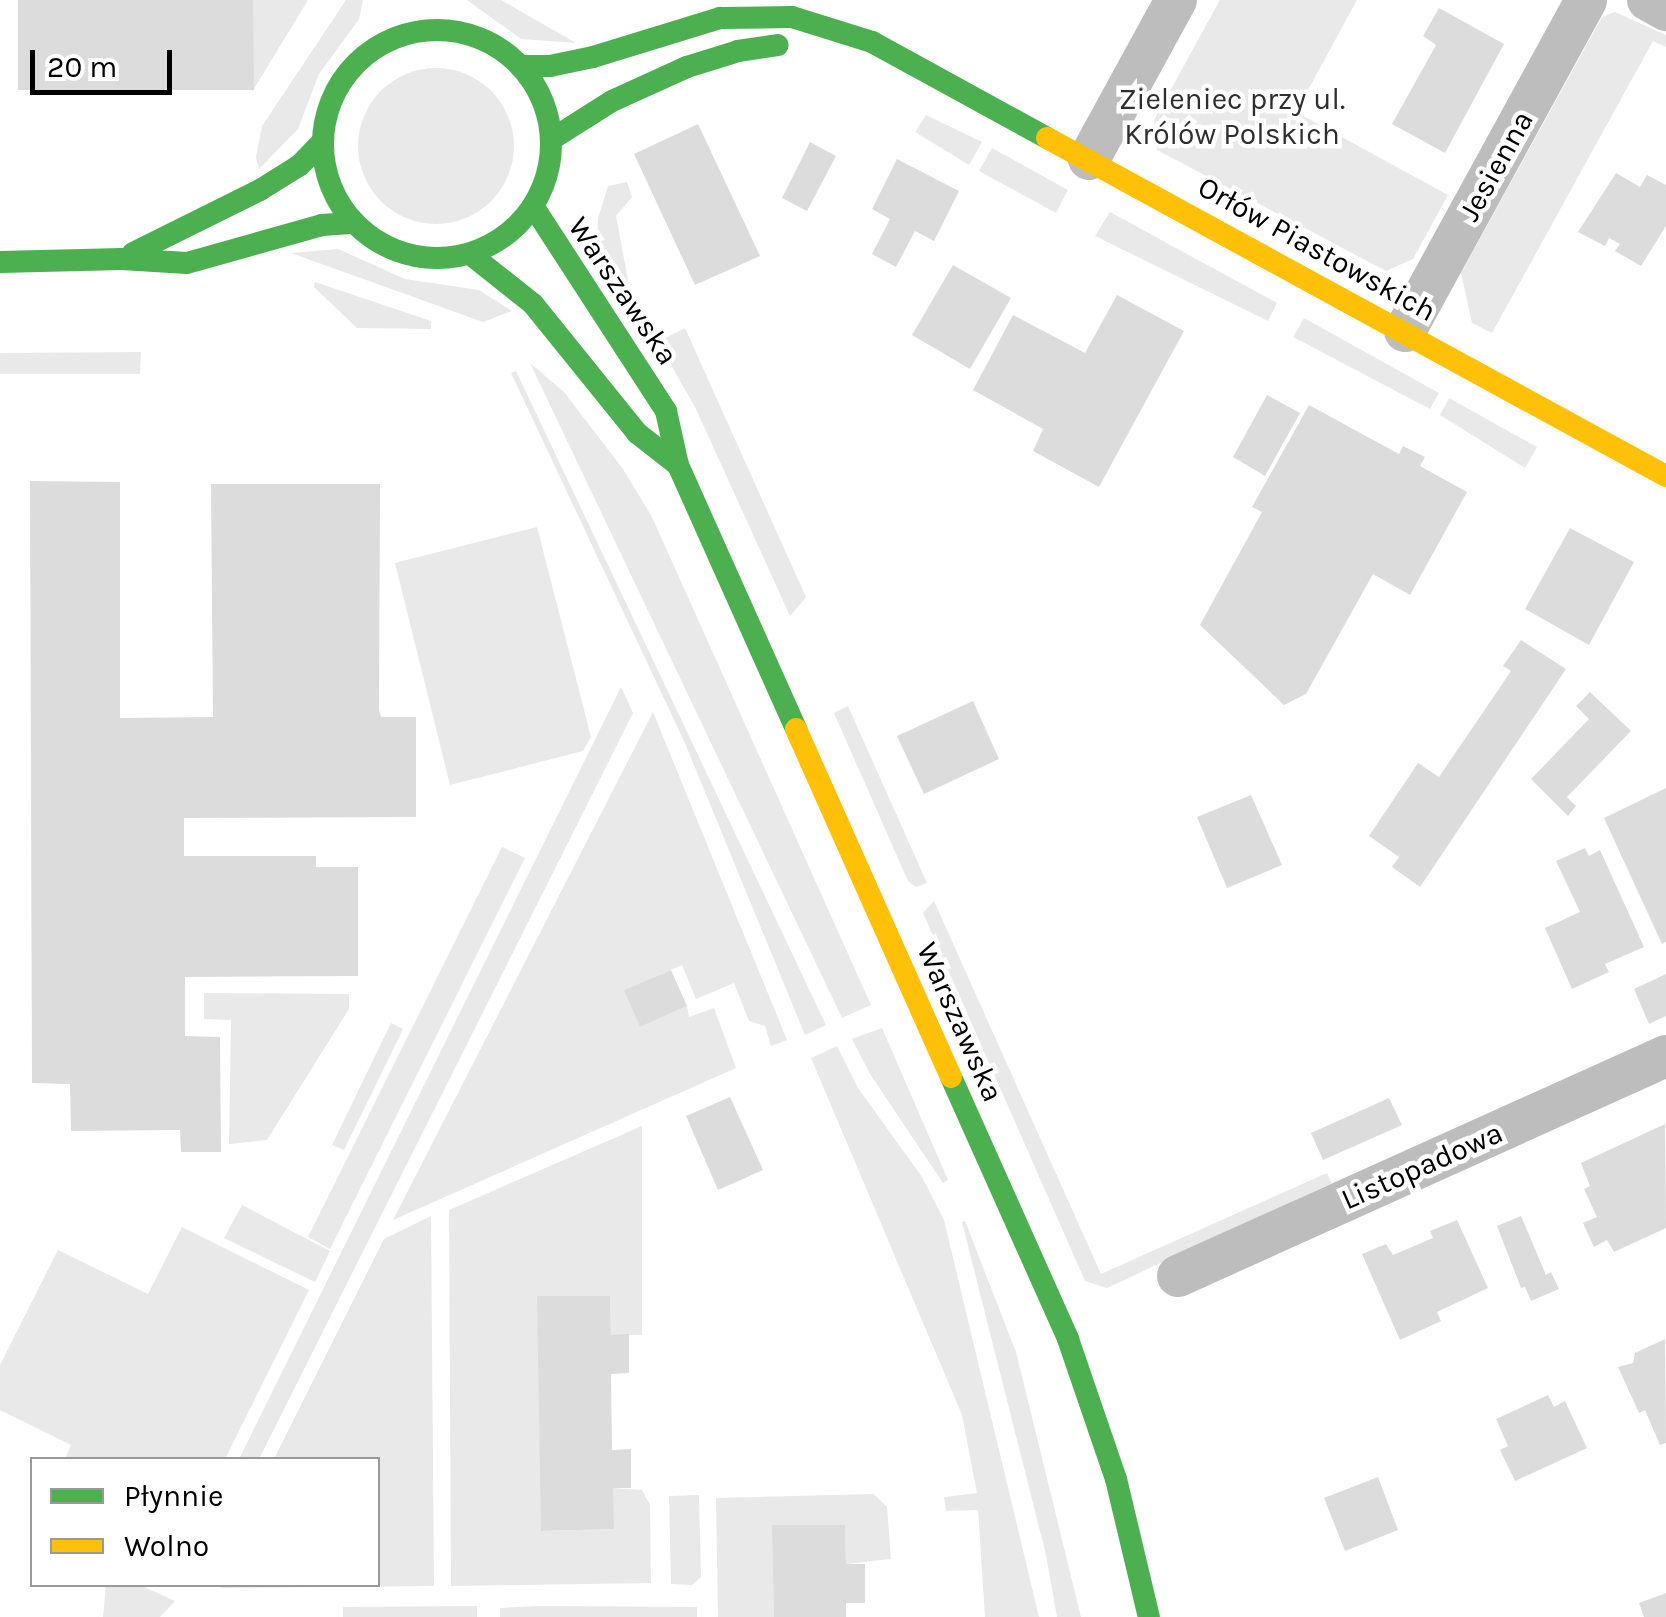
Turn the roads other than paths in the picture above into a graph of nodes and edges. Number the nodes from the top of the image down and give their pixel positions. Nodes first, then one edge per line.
1 (1176, 0) edge
2 (1586, 0) edge
3 (1648, 0) edge
4 (1666, 10) edge
5 (382, 12) dead end
6 (828, 31) junction
7 (382, 44) junction
8 (520, 66) junction
9 (552, 139) junction
10 (323, 141) junction
11 (1088, 160) junction
12 (533, 206) junction
13 (354, 223) junction
14 (470, 254) junction
15 (122, 259) junction
16 (0, 262) edge
17 (1405, 331) junction
18 (678, 465) junction
19 (1666, 476) edge
20 (1666, 1056) edge
21 (1178, 1276) dead end
22 (1148, 1617) edge

1 - 11 street
2 - 17 street, Jesienna
3 - 4 street
5 - 7 street
6 - 8 street, Orłów Piastowskich
6 - 9 street
6 - 11 street, Orłów Piastowskich
7 - 8 street
7 - 10 street
8 - 9 street
9 - 12 street
10 - 13 street
10 - 15 street
11 - 17 street, Orłów Piastowskich
12 - 14 street
12 - 18 street, Warszawska
13 - 14 street
13 - 15 street
14 - 18 street, Warszawska
15 - 16 street
17 - 19 street, Orłów Piastowskich
18 - 22 street, Warszawska
20 - 21 street, Listopadowa

